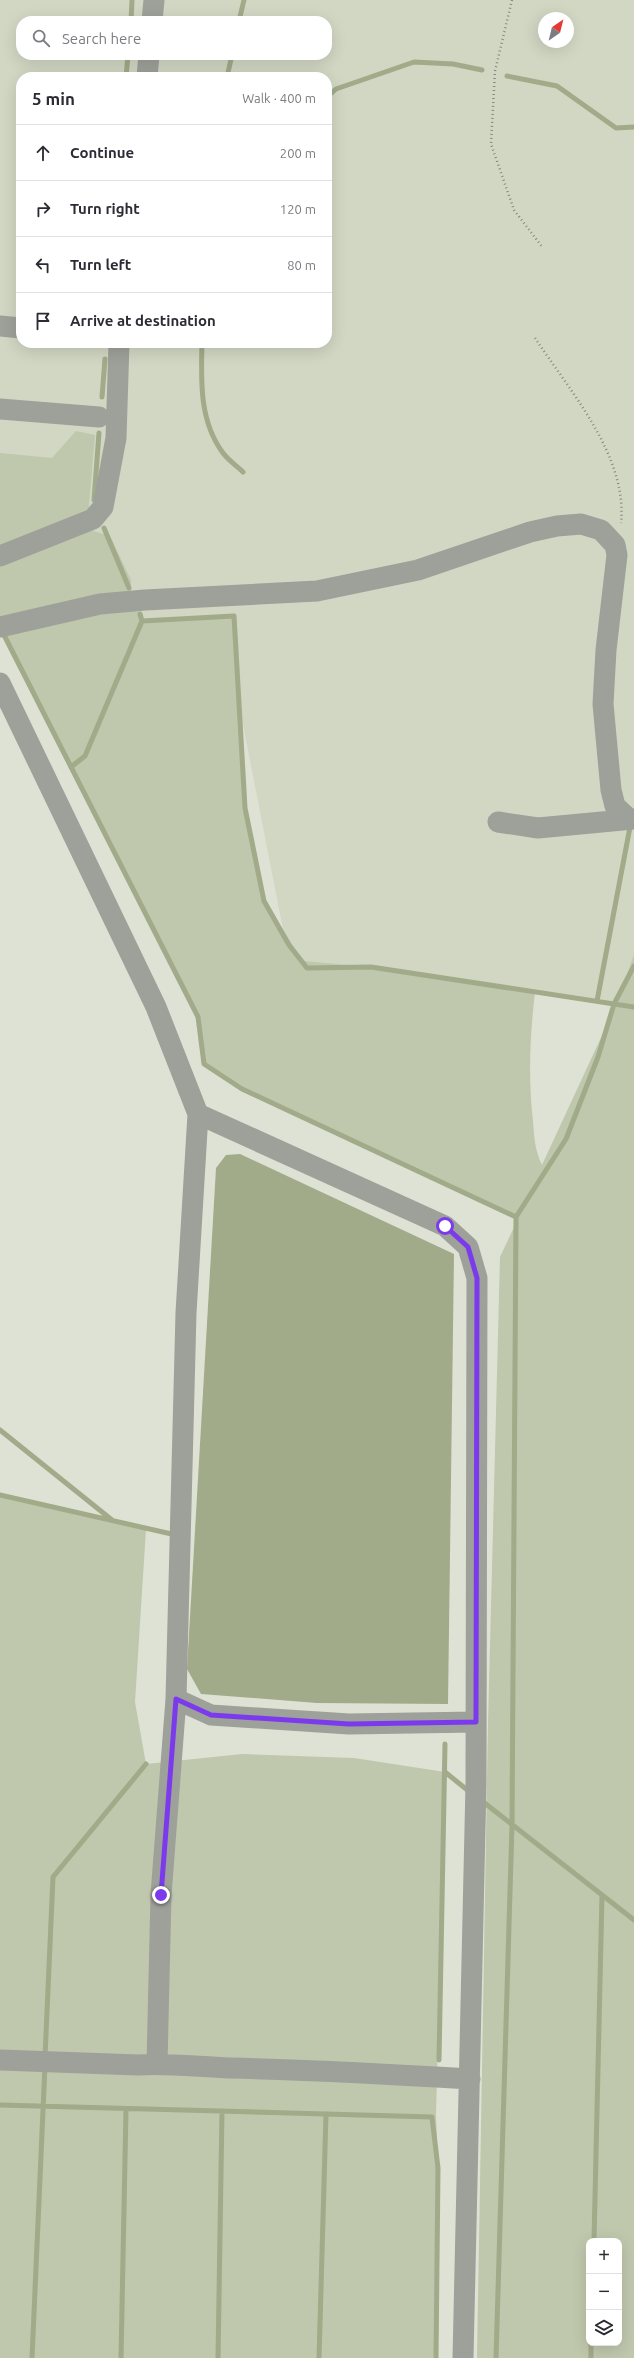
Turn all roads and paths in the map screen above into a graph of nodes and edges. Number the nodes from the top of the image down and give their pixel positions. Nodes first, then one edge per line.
1 (154, 0) edge
2 (512, 0) edge
3 (152, 16) edge
4 (149, 60) edge
5 (147, 72) edge
6 (543, 248) dead end
7 (0, 326) edge
8 (16, 328) edge
9 (535, 338) dead end
10 (119, 348) edge
11 (0, 409) edge
12 (99, 417) dead end
13 (620, 526) dead end
14 (0, 556) edge
15 (0, 627) edge
16 (0, 683) edge
17 (631, 819) edge
18 (498, 822) dead end
19 (198, 1114) junction
20 (176, 1699) junction
21 (476, 1722) junction
22 (0, 2060) edge
23 (157, 2064) junction
24 (470, 2079) junction
25 (463, 2358) edge

1 - 3 street
2 - 6 path
4 - 5 street
7 - 8 street
9 - 13 path
10 - 14 street
11 - 12 street
15 - 17 street
16 - 19 street
17 - 18 street
19 - 20 street
19 - 21 street
20 - 21 street
20 - 23 street
21 - 24 street
22 - 23 street
23 - 24 street
24 - 25 street

